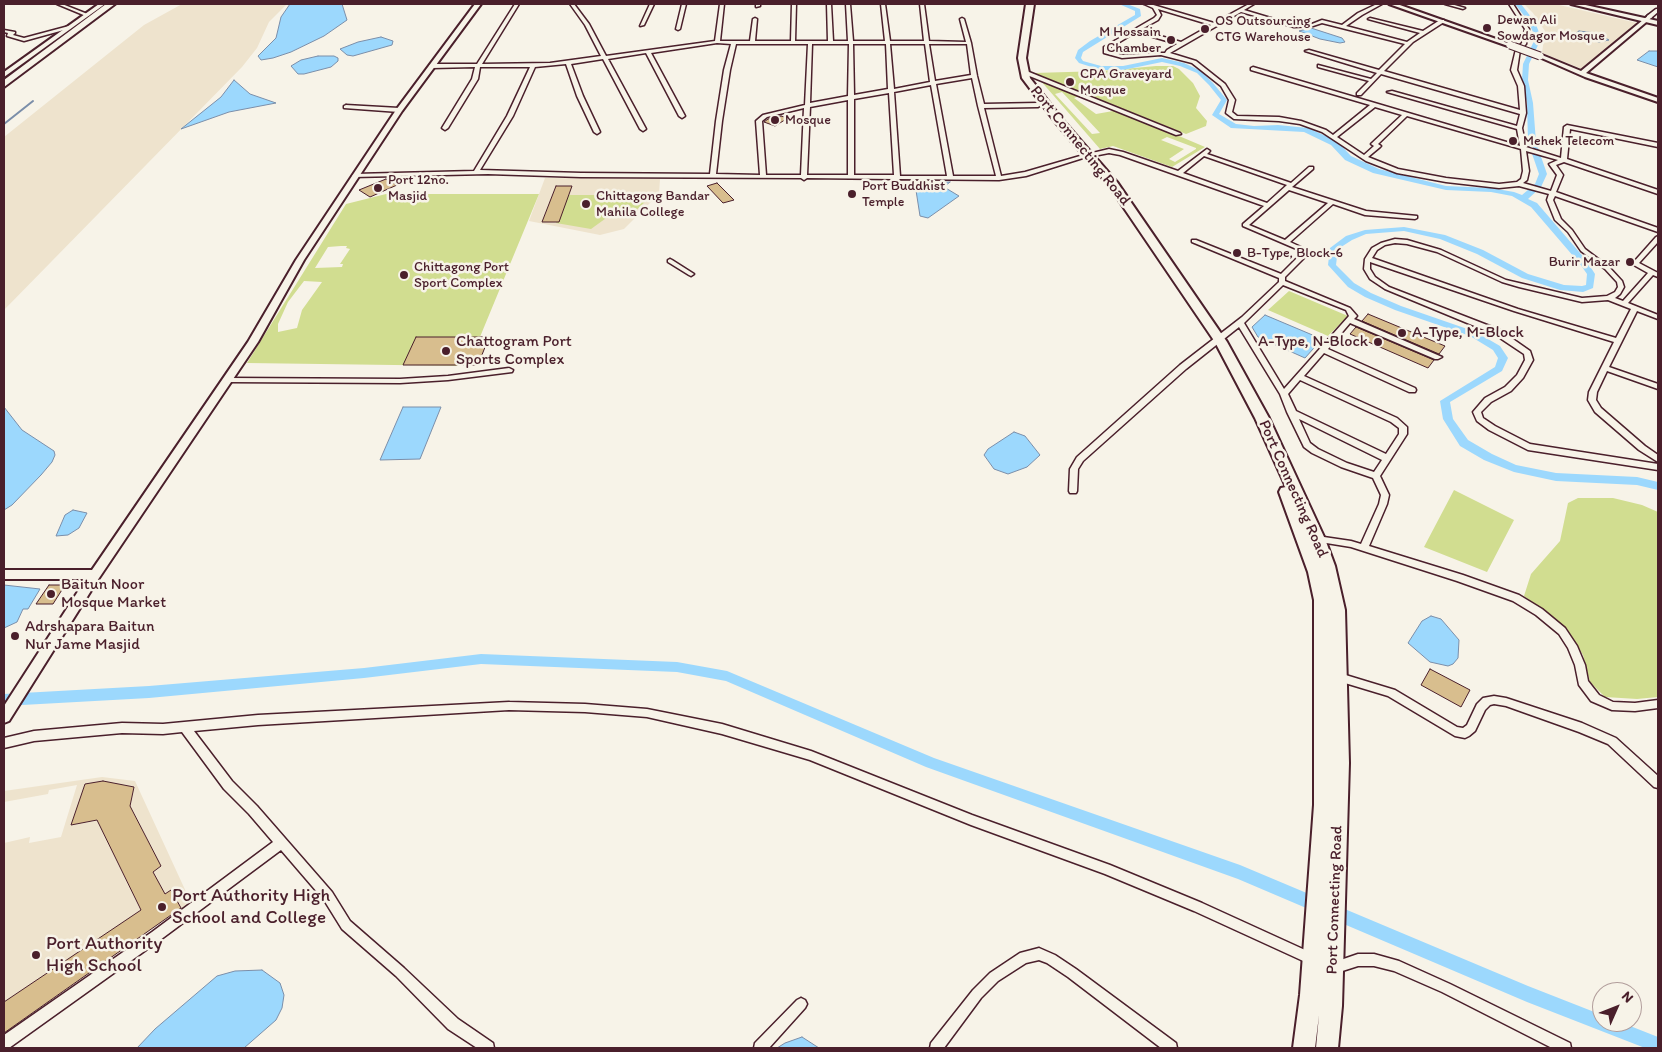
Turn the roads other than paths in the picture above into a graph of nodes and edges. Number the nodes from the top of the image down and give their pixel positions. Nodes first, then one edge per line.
1 (59, 4) edge
2 (102, 4) edge
3 (111, 4) edge
4 (478, 4) edge
5 (517, 4) edge
6 (572, 4) edge
7 (652, 4) edge
8 (684, 4) edge
9 (722, 4) edge
10 (794, 4) edge
11 (829, 4) edge
12 (848, 4) edge
13 (883, 4) edge
14 (922, 4) edge
15 (1022, 4) edge
16 (1030, 4) edge
17 (1146, 4) edge
18 (1252, 4) edge
19 (1380, 4) edge
20 (1392, 4) edge
21 (1447, 4) edge
22 (1511, 4) edge
23 (1574, 4) edge
24 (1590, 4) edge
25 (1155, 7) junction
26 (1463, 8) dead end
27 (1658, 10) edge
28 (1241, 11) junction
29 (88, 15) junction
30 (1648, 18) junction
31 (755, 19) dead end
32 (962, 19) dead end
33 (1370, 19) dead end
34 (1658, 21) edge
35 (1442, 22) junction
36 (642, 25) dead end
37 (1215, 25) junction
38 (1343, 26) junction
39 (69, 27) junction
40 (678, 28) dead end
41 (4, 31) edge
42 (1137, 31) junction
43 (1424, 33) junction
44 (717, 42) junction
45 (734, 43) junction
46 (752, 43) junction
47 (793, 43) junction
48 (810, 43) junction
49 (831, 43) junction
50 (851, 43) junction
51 (888, 43) junction
52 (927, 43) junction
53 (970, 44) junction
54 (1181, 44) junction
55 (1409, 44) junction
56 (1308, 51) dead end
57 (648, 52) junction
58 (1169, 56) junction
59 (603, 58) junction
60 (568, 62) junction
61 (432, 66) junction
62 (533, 66) junction
63 (1320, 66) dead end
64 (478, 67) junction
65 (1253, 69) dead end
66 (1024, 72) junction
67 (1380, 72) junction
68 (1582, 73) junction
69 (4, 75) edge
70 (974, 76) junction
71 (1371, 80) junction
72 (934, 83) junction
73 (4, 84) edge
74 (890, 92) junction
75 (1390, 92) dead end
76 (1358, 94) dead end
77 (851, 98) junction
78 (1658, 100) edge
79 (1038, 104) junction
80 (807, 105) junction
81 (1374, 105) junction
82 (981, 106) junction
83 (346, 107) dead end
84 (399, 110) junction
85 (1523, 113) junction
86 (1406, 114) junction
87 (682, 116) dead end
88 (445, 128) dead end
89 (1519, 128) junction
90 (643, 129) dead end
91 (597, 132) dead end
92 (1178, 134) dead end
93 (1334, 137) junction
94 (1658, 145) edge
95 (1525, 148) junction
96 (1085, 156) junction
97 (1364, 158) junction
98 (1564, 160) junction
99 (1311, 168) dead end
100 (476, 173) junction
101 (1180, 173) junction
102 (356, 176) junction
103 (713, 176) junction
104 (763, 177) junction
105 (804, 178) junction
106 (851, 178) junction
107 (896, 178) junction
108 (950, 178) junction
109 (999, 178) junction
110 (1523, 185) junction
111 (1290, 186) junction
112 (1658, 192) edge
113 (1551, 193) junction
114 (1332, 202) junction
115 (1268, 205) junction
116 (1415, 217) dead end
117 (1658, 230) edge
118 (1658, 238) edge
119 (1194, 241) dead end
120 (1286, 243) junction
121 (1368, 259) junction
122 (670, 261) dead end
123 (1655, 273) edge
124 (691, 274) dead end
125 (1282, 279) junction
126 (1609, 298) junction
127 (1624, 304) junction
128 (1635, 308) junction
129 (1658, 317) edge
130 (1350, 320) junction
131 (1240, 323) junction
132 (1215, 341) junction
133 (1618, 341) junction
134 (1322, 350) junction
135 (1438, 357) dead end
136 (1606, 368) junction
137 (509, 370) dead end
138 (1299, 377) junction
139 (228, 380) junction
140 (1658, 387) edge
141 (1412, 390) dead end
142 (1284, 394) junction
143 (1291, 412) junction
144 (1388, 459) junction
145 (1658, 459) edge
146 (1658, 467) edge
147 (1376, 476) junction
148 (1073, 490) dead end
149 (1317, 539) junction
150 (1364, 548) junction
151 (4, 574) edge
152 (95, 575) junction
153 (1339, 677) junction
154 (1658, 704) edge
155 (4, 717) edge
156 (185, 727) junction
157 (4, 742) edge
158 (1658, 783) edge
159 (1330, 807) junction
160 (281, 843) junction
161 (1312, 959) junction
162 (1333, 968) junction
163 (801, 1004) dead end
164 (4, 1042) edge
165 (488, 1048) edge
166 (760, 1048) edge
167 (936, 1048) edge
168 (1170, 1048) edge
169 (1304, 1048) edge
170 (1327, 1048) edge
171 (1565, 1048) edge

1 - 29 street
2 - 29 street
3 - 73 highway
4 - 61 street
5 - 64 street
6 - 59 street
7 - 36 street
8 - 40 street
9 - 44 street
10 - 47 street
11 - 49 street
12 - 50 street
13 - 51 street
14 - 52 street
15 - 79 highway, Port Connecting Road
16 - 66 highway, Port Connecting Road
17 - 25 street
18 - 28 street
19 - 38 street
20 - 35 street
21 - 26 street
22 - 85 street
23 - 30 main road
24 - 30 main road
25 - 37 street
25 - 42 street
27 - 30 street
28 - 37 street
28 - 38 street
29 - 39 street
30 - 34 main road
30 - 68 street
31 - 46 street
32 - 53 street
33 - 43 street
35 - 43 street
35 - 68 street, bridge
37 - 54 street
38 - 55 street
39 - 41 street
39 - 69 street
42 - 54 street
42 - 58 street
43 - 55 street
44 - 45 street
44 - 57 street
45 - 46 street
45 - 103 street
46 - 47 street
47 - 48 street
48 - 49 street
48 - 80 street
49 - 50 street
50 - 51 street
50 - 77 street
51 - 52 street
51 - 74 street
52 - 53 street
52 - 72 street
53 - 70 street
54 - 58 street
55 - 67 street
56 - 67 street
57 - 59 street
57 - 87 street
58 - 93 street
59 - 60 street
59 - 90 street
60 - 62 street
60 - 91 street
61 - 64 street
61 - 84 street
62 - 64 street
62 - 100 street
63 - 71 street
64 - 88 street
65 - 81 street
66 - 92 street
66 - 96 highway, Port Connecting Road
67 - 71 street
67 - 85 street
68 - 78 street
70 - 72 street
70 - 82 street
71 - 76 street
72 - 74 street
72 - 108 street
74 - 77 street
74 - 107 street
75 - 89 street
77 - 80 street
77 - 106 street
79 - 82 street
79 - 96 highway, Port Connecting Road
80 - 104 street
80 - 105 street
81 - 86 street
81 - 93 street
82 - 109 street
83 - 84 street
84 - 102 street
85 - 89 street
86 - 95 street
86 - 97 street
89 - 95 street
93 - 97 street
94 - 98 street
95 - 98 street
95 - 110 street
96 - 101 street
96 - 109 street
96 - 132 highway, Port Connecting Road
97 - 110 street
98 - 112 street
98 - 113 street
99 - 111 street
100 - 102 street
100 - 103 street
101 - 111 street
101 - 115 street
102 - 139 street
103 - 104 street
104 - 105 street
105 - 106 street
106 - 107 street
107 - 108 street
108 - 109 street
110 - 113 street
111 - 114 street
111 - 115 street
113 - 117 street
113 - 126 street
114 - 116 street
114 - 120 street
115 - 120 street
118 - 123 street
119 - 125 street
120 - 125 street
121 - 126 street
121 - 133 street
121 - 146 street
122 - 124 street
123 - 127 street
125 - 130 street
125 - 131 street
126 - 127 street
127 - 128 street
128 - 129 street
128 - 133 street
130 - 134 street
130 - 135 street
131 - 132 street
131 - 142 street
132 - 148 street
132 - 149 highway, Port Connecting Road
132 - 159 highway, Port Connecting Road
133 - 136 street
134 - 138 street
134 - 141 street
136 - 140 street
136 - 145 street
137 - 139 street
138 - 142 street
138 - 144 street
139 - 152 street
142 - 143 street
143 - 144 street
143 - 147 street
144 - 147 street
147 - 150 street
149 - 150 street
149 - 153 highway, Port Connecting Road
150 - 154 street
151 - 152 street
152 - 155 street
153 - 158 street
153 - 159 highway, Port Connecting Road
156 - 157 street
156 - 160 street
156 - 161 street
159 - 161 highway, Port Connecting Road
159 - 162 highway, Port Connecting Road
160 - 164 street
160 - 165 street
161 - 169 highway, Port Connecting Road
162 - 170 highway, Port Connecting Road
162 - 171 street
163 - 166 street
167 - 168 street

